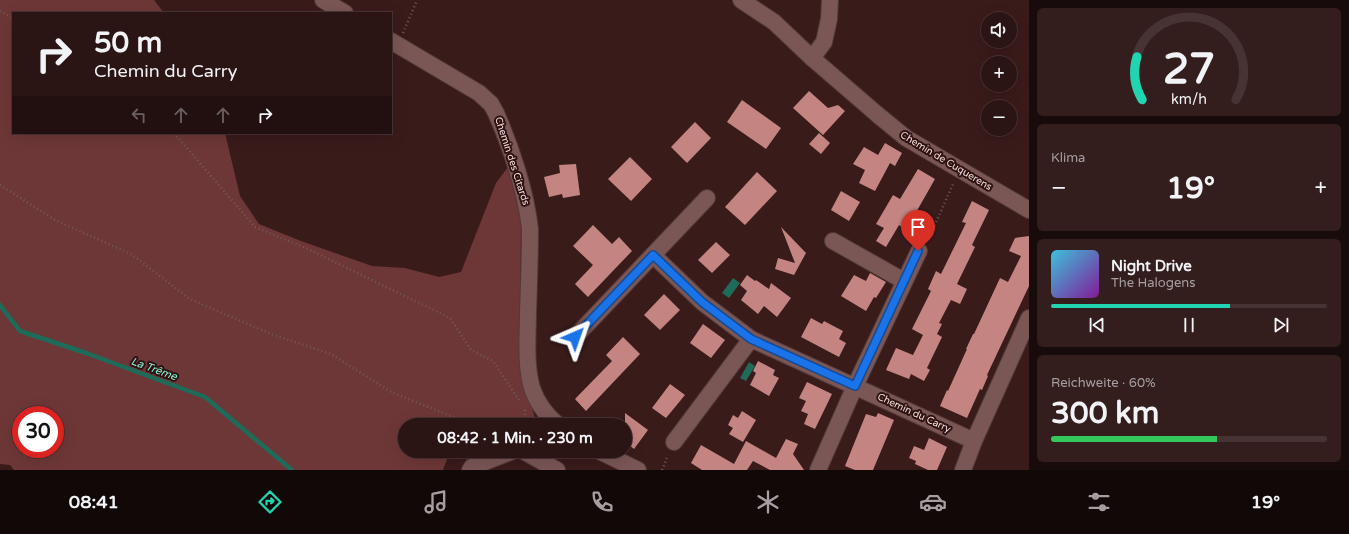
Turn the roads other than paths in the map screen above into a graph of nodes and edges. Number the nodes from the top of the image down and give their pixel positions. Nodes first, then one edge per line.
1 (323, 0) edge
2 (741, 0) edge
3 (830, 0) edge
4 (342, 12) edge
5 (392, 41) edge
6 (812, 58) junction
7 (707, 198) dead end
8 (1029, 210) edge
9 (833, 242) dead end
10 (918, 251) road end
11 (653, 255) junction
12 (904, 281) junction
13 (1029, 318) edge
14 (575, 337) dead end
15 (751, 339) junction
16 (855, 386) junction
17 (550, 418) edge
18 (974, 441) junction
19 (674, 442) dead end
20 (495, 458) edge
21 (536, 458) edge
22 (613, 458) edge
23 (470, 470) edge
24 (557, 470) edge
25 (638, 470) edge
26 (818, 470) edge
27 (963, 470) edge

1 - 4 street
2 - 6 street, Chemin de Cuquerens
3 - 6 street
5 - 17 street, Chemin des Citards
6 - 8 street, Chemin de Cuquerens
7 - 11 street
9 - 12 street
10 - 12 street
11 - 14 street
11 - 15 street, Chemin du Carry
12 - 16 street
13 - 18 street
15 - 16 street, Chemin du Carry
15 - 19 street
16 - 18 street, Chemin du Carry
16 - 26 street
18 - 27 street
20 - 23 street
21 - 24 street
22 - 25 street

